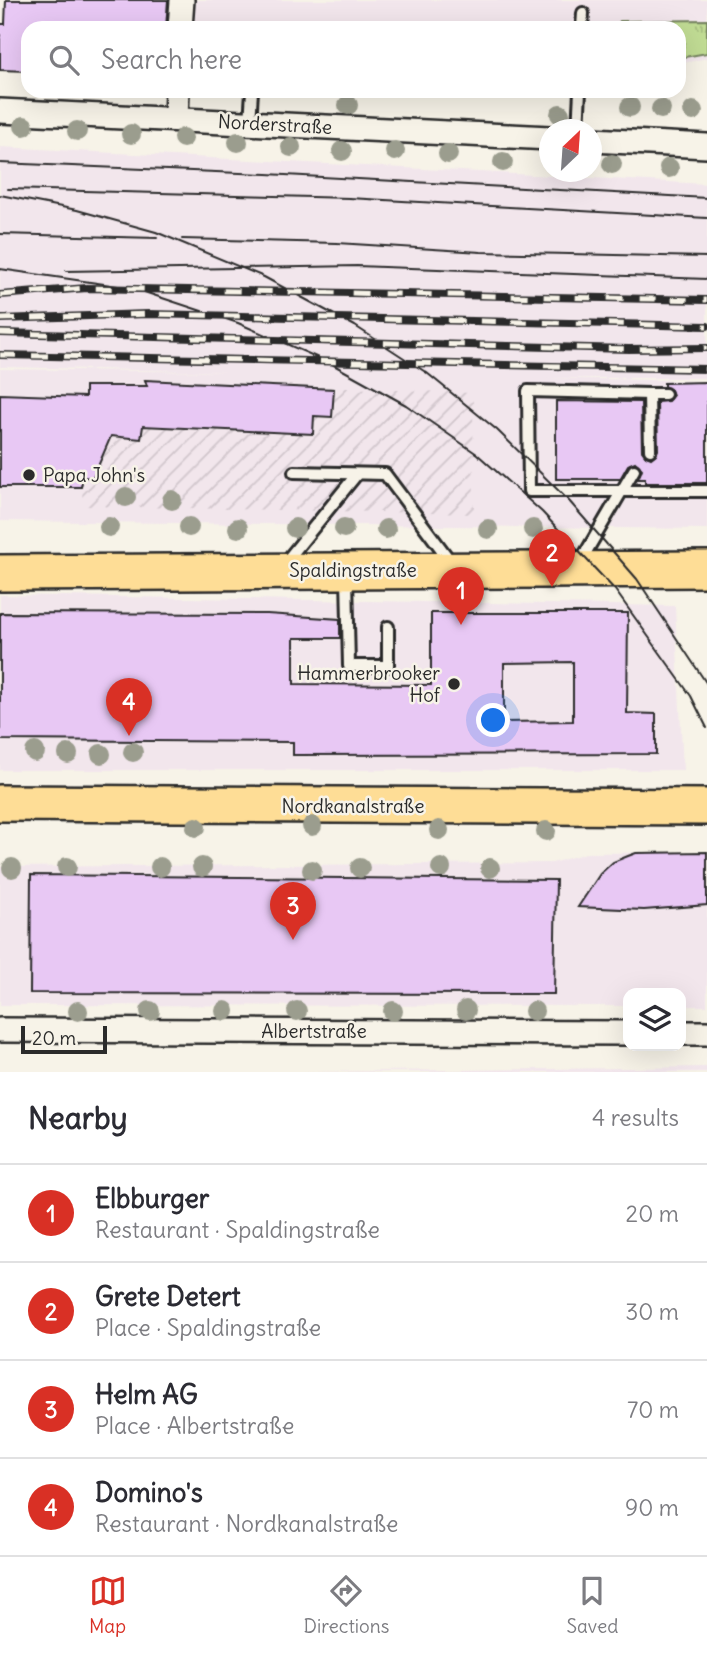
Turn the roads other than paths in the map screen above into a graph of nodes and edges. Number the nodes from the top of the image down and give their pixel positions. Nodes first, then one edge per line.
1 (182, 0) edge
2 (583, 13) dead end
3 (180, 21) edge
4 (582, 21) edge
5 (177, 98) edge
6 (252, 98) edge
7 (580, 98) edge
8 (0, 111) edge
9 (176, 118) junction
10 (579, 119) edge
11 (250, 123) junction
12 (539, 137) edge
13 (602, 141) edge
14 (707, 146) edge
15 (649, 394) junction
16 (665, 394) dead end
17 (650, 450) dead end
18 (634, 470) dead end
19 (294, 472) dead end
20 (357, 474) junction
21 (707, 491) edge
22 (620, 493) junction
23 (577, 569) junction
24 (707, 569) edge
25 (456, 570) junction
26 (279, 571) junction
27 (347, 571) junction
28 (0, 573) edge
29 (388, 628) dead end
30 (0, 803) edge
31 (707, 807) edge
32 (0, 1030) edge
33 (623, 1032) edge
34 (686, 1033) edge
35 (707, 1033) edge

1 - 3 street
2 - 4 lane
5 - 9 street
6 - 11 lane
7 - 10 lane
8 - 9 street, Norderstraße
9 - 11 street, Norderstraße
11 - 12 street, Norderstraße
13 - 14 street
15 - 16 lane
15 - 17 lane
15 - 22 lane
18 - 22 lane
19 - 20 lane
20 - 25 lane
20 - 26 lane
21 - 22 lane
22 - 23 lane
23 - 24 main road, Spaldingstraße
23 - 25 main road, Spaldingstraße
25 - 27 main road, Spaldingstraße
26 - 27 main road, Spaldingstraße
26 - 28 main road, Spaldingstraße
27 - 29 lane
30 - 31 main road, Nordkanalstraße
32 - 33 street, Albertstraße
34 - 35 street

